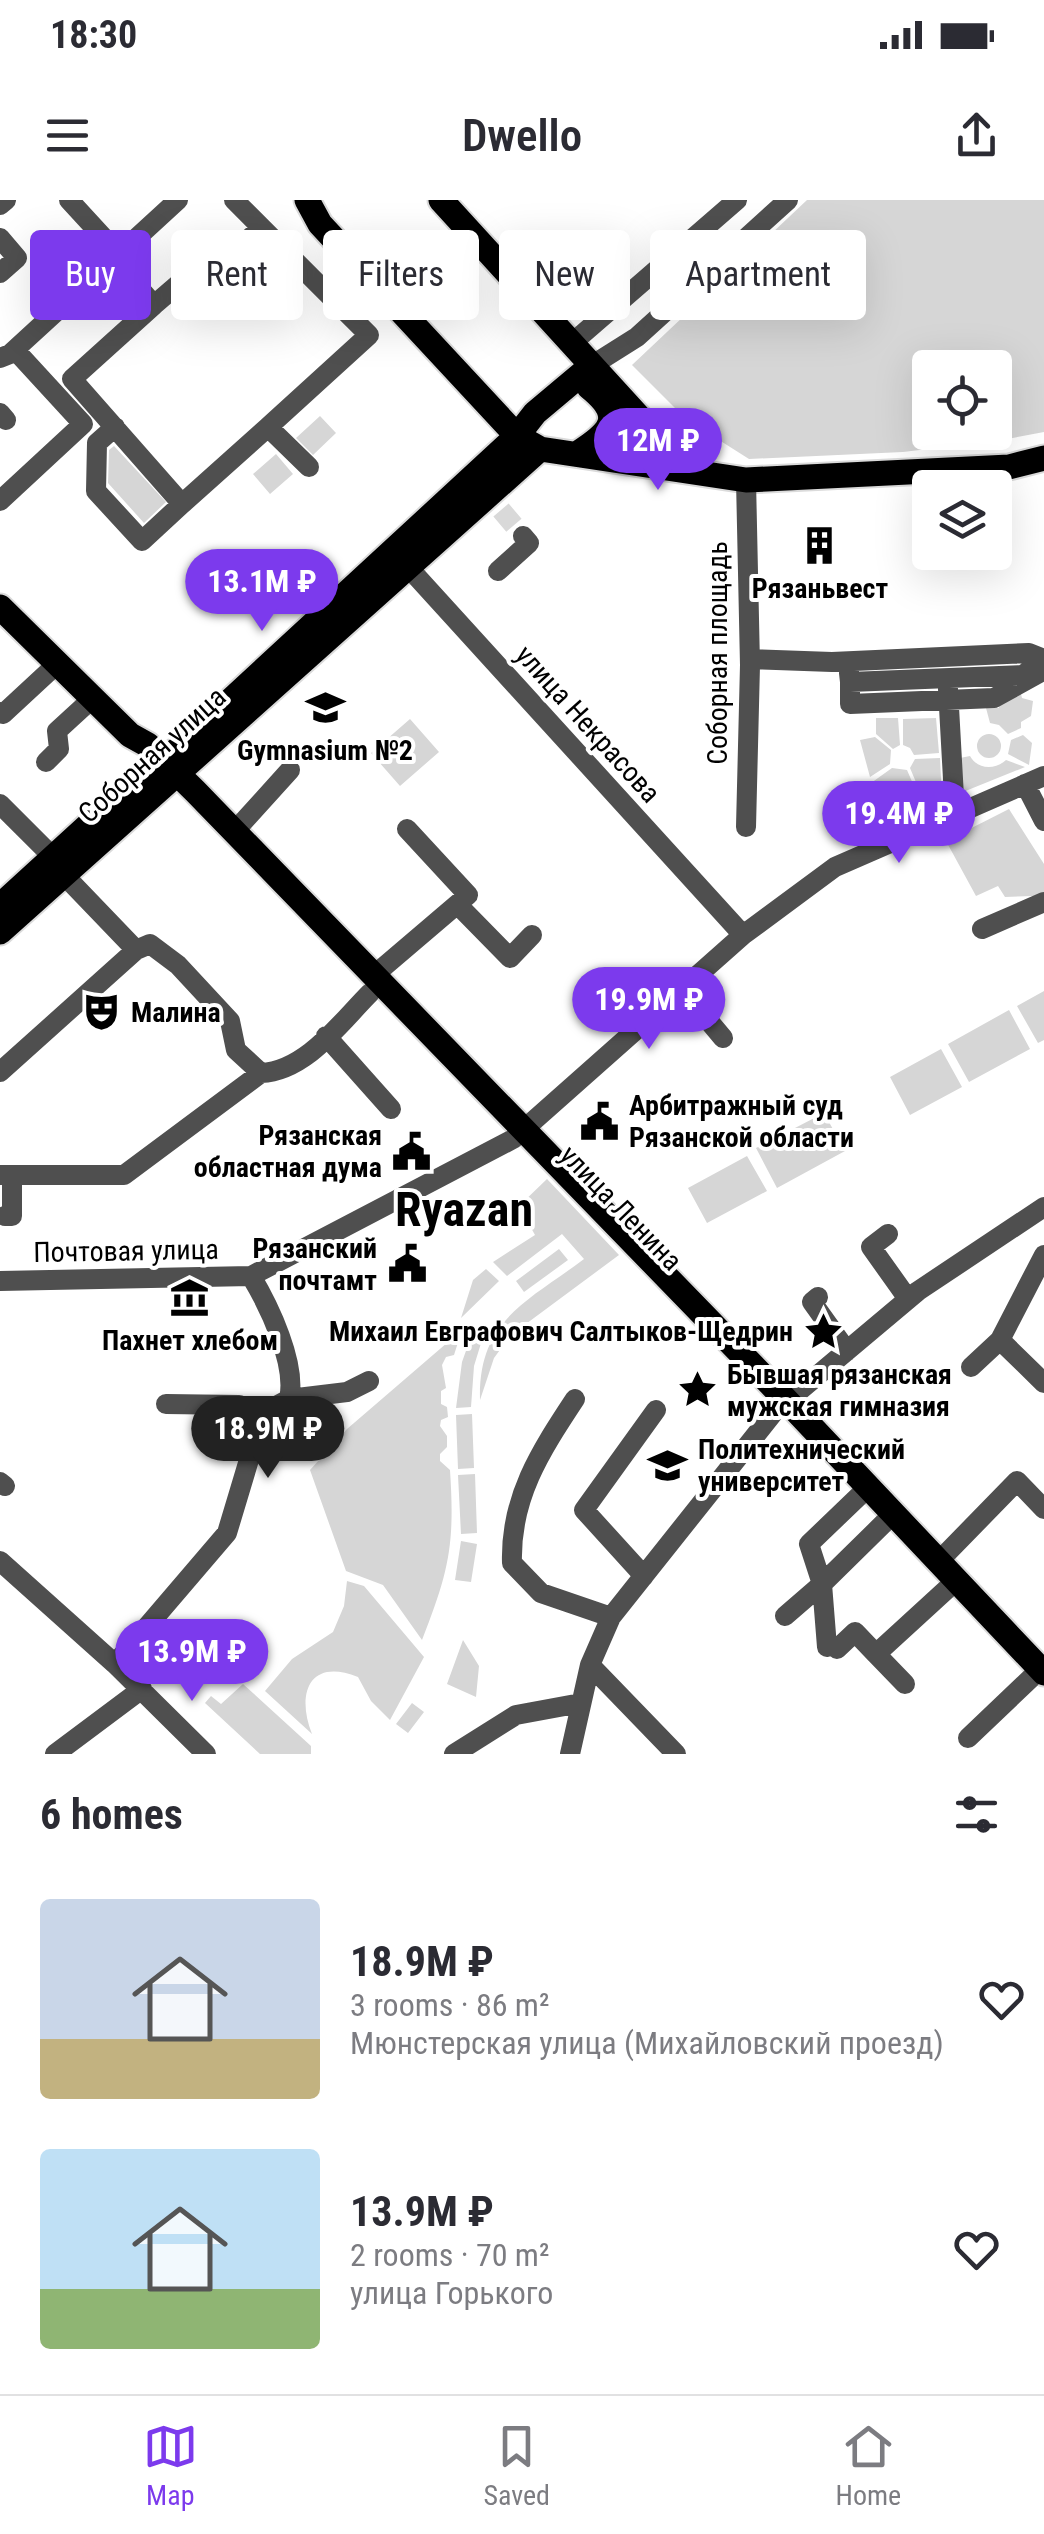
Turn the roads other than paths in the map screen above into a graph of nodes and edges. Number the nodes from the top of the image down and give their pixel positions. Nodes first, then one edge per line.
1 (6, 200) edge
2 (69, 200) edge
3 (178, 200) edge
4 (234, 200) edge
5 (307, 200) edge
6 (441, 200) edge
7 (737, 200) edge
8 (788, 200) edge
9 (0, 205) edge
10 (261, 228) junction
11 (97, 230) edge
12 (0, 238) edge
13 (0, 273) edge
14 (571, 344) junction
15 (8, 354) edge
16 (583, 373) junction
17 (613, 402) junction
18 (114, 427) junction
19 (268, 427) junction
20 (517, 436) junction
21 (540, 450) junction
22 (578, 453) junction
23 (1044, 458) edge
24 (310, 467) dead end
25 (746, 480) junction
26 (0, 502) edge
27 (182, 504) junction
28 (523, 536) dead end
29 (401, 559) junction
30 (498, 571) dead end
31 (0, 608) edge
32 (750, 659) junction
33 (1044, 661) edge
34 (58, 664) junction
35 (946, 668) junction
36 (849, 672) junction
37 (93, 698) junction
38 (948, 700) junction
39 (0, 712) edge
40 (46, 762) dead end
41 (290, 770) dead end
42 (164, 771) junction
43 (1034, 780) edge
44 (0, 804) edge
45 (955, 815) junction
46 (1044, 820) edge
47 (746, 827) dead end
48 (408, 830) dead end
49 (233, 832) junction
50 (58, 866) junction
51 (1044, 902) edge
52 (458, 904) junction
53 (0, 906) edge
54 (982, 929) dead end
55 (0, 932) edge
56 (532, 936) dead end
57 (743, 936) junction
58 (136, 950) junction
59 (372, 985) junction
60 (682, 989) junction
61 (326, 1036) junction
62 (723, 1038) dead end
63 (0, 1072) edge
64 (261, 1073) junction
65 (391, 1109) dead end
66 (517, 1135) junction
67 (6, 1175) edge
68 (1044, 1206) edge
69 (6, 1216) dead end
70 (1020, 1224) junction
71 (888, 1234) dead end
72 (1044, 1247) edge
73 (1044, 1255) edge
74 (250, 1276) junction
75 (0, 1280) edge
76 (818, 1297) dead end
77 (908, 1299) junction
78 (1000, 1340) junction
79 (846, 1351) junction
80 (971, 1367) dead end
81 (368, 1381) dead end
82 (1044, 1383) edge
83 (289, 1399) junction
84 (575, 1399) dead end
85 (166, 1404) dead end
86 (780, 1407) junction
87 (656, 1410) dead end
88 (263, 1414) junction
89 (859, 1496) junction
90 (1044, 1509) edge
91 (884, 1523) junction
92 (0, 1561) edge
93 (938, 1562) junction
94 (644, 1576) junction
95 (822, 1584) junction
96 (947, 1589) junction
97 (785, 1616) dead end
98 (611, 1617) junction
99 (876, 1654) junction
100 (115, 1664) junction
101 (590, 1665) junction
102 (1040, 1681) edge
103 (905, 1684) dead end
104 (142, 1690) junction
105 (581, 1703) junction
106 (968, 1738) dead end
107 (56, 1754) edge
108 (206, 1754) edge
109 (454, 1754) edge
110 (570, 1754) edge
111 (676, 1754) edge

1 - 9 street
2 - 11 street
3 - 15 street
4 - 10 street
5 - 20 main road
6 - 14 main road
7 - 14 street
8 - 16 street
10 - 18 street
10 - 19 street
12 - 13 street
14 - 16 main road
15 - 26 street
16 - 17 main road
16 - 20 main road
17 - 22 main road
17 - 25 main road
18 - 27 street
18 - 27 street
19 - 24 street
19 - 27 street
20 - 21 main road
20 - 29 main road, Соборная улица
21 - 22 main road
21 - 29 main road, Соборная улица
22 - 25 main road
23 - 25 main road
25 - 32 street, Соборная площадь
28 - 30 street
29 - 42 main road, Соборная улица
29 - 57 street, улица Некрасова
31 - 34 main road
32 - 36 street
32 - 47 street, Соборная площадь
33 - 35 street
33 - 38 street
34 - 37 main road
34 - 39 street
35 - 36 street
35 - 38 street
36 - 38 street
37 - 40 street
37 - 42 main road
38 - 45 street
41 - 49 street
42 - 49 main road, улица Ленина
42 - 50 main road, Соборная улица
42 - 59 main road, улица Ленина
43 - 45 street, Почтовая улица
43 - 46 street
44 - 50 street
45 - 57 street, Почтовая улица
48 - 52 street
49 - 59 main road, улица Ленина
50 - 53 main road, Соборная улица
50 - 55 main road, Соборная улица
50 - 58 street
51 - 54 street
52 - 56 street
52 - 59 street
57 - 60 street, Почтовая улица
58 - 63 street
58 - 64 street
59 - 61 street
59 - 66 main road, улица Ленина
60 - 62 street
60 - 66 street, Почтовая улица
61 - 64 street
61 - 65 street
64 - 67 street
66 - 74 street, Почтовая улица
66 - 86 main road, улица Ленина
67 - 69 street
68 - 70 street
70 - 72 street
70 - 77 street
71 - 77 street
73 - 78 street
74 - 75 street, Почтовая улица
74 - 83 street
76 - 79 street
77 - 79 street
78 - 80 street
78 - 82 street
79 - 86 street
81 - 83 street
83 - 88 street
84 - 98 street
85 - 88 street
86 - 89 main road, улица Ленина
86 - 93 main road, улица Ленина
86 - 94 street
87 - 94 street
88 - 100 street
89 - 91 main road, улица Ленина
89 - 95 street
90 - 93 street
91 - 95 street
91 - 96 main road, улица Ленина
92 - 100 street
93 - 102 main road, улица Ленина
94 - 98 street
95 - 97 street
95 - 99 street
96 - 99 street
96 - 102 main road, улица Ленина
98 - 101 street
99 - 103 street
100 - 104 street
101 - 105 street
101 - 111 street
102 - 106 street
104 - 107 street
104 - 108 street
105 - 109 street
105 - 110 street

